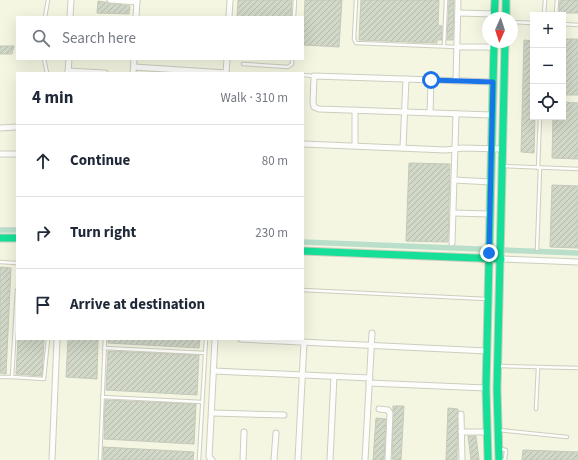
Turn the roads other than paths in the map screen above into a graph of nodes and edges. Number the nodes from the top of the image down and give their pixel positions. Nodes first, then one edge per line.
1 (48, 0) edge
2 (71, 0) edge
3 (110, 0) edge
4 (230, 0) edge
5 (295, 0) edge
6 (356, 0) edge
7 (446, 0) edge
8 (458, 0) edge
9 (495, 0) edge
10 (506, 0) edge
11 (545, 0) edge
12 (557, 0) edge
13 (137, 1) edge
14 (495, 12) edge
15 (506, 12) edge
16 (544, 12) edge
17 (556, 12) edge
18 (458, 13) junction
19 (482, 15) edge
20 (45, 16) edge
21 (70, 16) edge
22 (136, 16) edge
23 (229, 16) edge
24 (294, 16) edge
25 (518, 22) edge
26 (530, 23) edge
27 (566, 24) edge
28 (578, 25) edge
29 (444, 46) junction
30 (482, 46) edge
31 (457, 47) junction
32 (494, 48) edge
33 (505, 48) edge
34 (44, 60) edge
35 (69, 60) edge
36 (227, 60) edge
37 (292, 60) edge
38 (243, 64) dead end
39 (134, 70) edge
40 (47, 72) edge
41 (68, 72) edge
42 (195, 72) edge
43 (226, 72) edge
44 (304, 75) edge
45 (314, 76) junction
46 (406, 79) junction
47 (431, 80) junction
48 (456, 81) junction
49 (493, 82) junction
50 (355, 110) junction
51 (404, 112) junction
52 (430, 113) junction
53 (456, 114) junction
54 (492, 115) junction
55 (540, 120) edge
56 (16, 127) edge
57 (0, 128) edge
58 (304, 144) edge
59 (355, 145) junction
60 (403, 147) junction
61 (455, 149) junction
62 (503, 149) junction
63 (491, 150) junction
64 (0, 154) edge
65 (16, 154) edge
66 (502, 166) junction
67 (539, 168) junction
68 (578, 169) edge
69 (454, 180) junction
70 (490, 182) junction
71 (453, 213) junction
72 (490, 214) junction
73 (0, 238) edge
74 (16, 238) edge
75 (452, 243) dead end
76 (537, 249) dead end
77 (304, 251) edge
78 (489, 252) junction
79 (501, 252) junction
80 (0, 262) edge
81 (578, 262) edge
82 (16, 263) edge
83 (304, 290) edge
84 (488, 299) junction
85 (16, 307) edge
86 (372, 333) dead end
87 (48, 340) edge
88 (57, 340) edge
89 (105, 340) edge
90 (206, 340) edge
91 (215, 340) edge
92 (262, 340) edge
93 (304, 342) junction
94 (371, 346) junction
95 (104, 348) junction
96 (487, 351) junction
97 (205, 353) junction
98 (498, 366) junction
99 (538, 368) junction
100 (578, 368) edge
101 (214, 371) junction
102 (302, 375) junction
103 (334, 376) junction
104 (0, 377) edge
105 (12, 377) junction
106 (370, 381) junction
107 (486, 388) junction
108 (102, 397) junction
109 (202, 402) junction
110 (379, 409) dead end
111 (536, 409) dead end
112 (212, 413) junction
113 (461, 414) dead end
114 (284, 415) dead end
115 (497, 430) junction
116 (244, 432) dead end
117 (461, 432) junction
118 (486, 432) junction
119 (276, 433) dead end
120 (567, 437) dead end
121 (52, 460) edge
122 (100, 460) edge
123 (199, 460) edge
124 (211, 460) edge
125 (243, 460) edge
126 (274, 460) edge
127 (298, 460) edge
128 (330, 460) edge
129 (365, 460) edge
130 (388, 460) edge
131 (462, 460) edge
132 (488, 460) edge
133 (499, 460) edge

1 - 20 lane
2 - 21 street
3 - 13 street
4 - 23 street
5 - 24 lane
6 - 29 lane
7 - 29 lane
8 - 18 street
9 - 14 main road
10 - 15 main road
11 - 16 lane
12 - 17 lane
13 - 22 street
18 - 19 street
18 - 31 street
25 - 26 lane
27 - 28 lane
29 - 31 lane
30 - 31 street
31 - 48 street
32 - 49 main road
33 - 62 main road
34 - 40 lane
35 - 41 street
36 - 43 street
37 - 38 lane
39 - 42 street
44 - 45 lane
45 - 46 street
45 - 50 street
46 - 47 street
46 - 51 street
47 - 48 street
47 - 52 street
48 - 49 street
49 - 54 main road
50 - 51 street
50 - 59 street
51 - 52 street
51 - 60 street
52 - 53 street
53 - 54 street
53 - 61 street
54 - 63 main road
55 - 67 lane
56 - 57 street
58 - 59 street
59 - 60 street
60 - 61 street
61 - 63 street
61 - 69 street
62 - 63 street
62 - 66 main road
63 - 70 main road
64 - 65 street
66 - 67 lane
66 - 79 main road
67 - 68 lane
67 - 76 lane
69 - 70 street
69 - 71 street
70 - 72 main road
71 - 72 street
71 - 75 street
72 - 78 main road
73 - 74 main road
77 - 78 main road
78 - 79 main road
78 - 84 main road
79 - 81 street
79 - 98 main road
80 - 82 lane
83 - 84 lane
84 - 96 main road
85 - 105 lane
86 - 94 street
87 - 105 lane
88 - 121 street
89 - 95 lane
90 - 97 lane
91 - 101 street
92 - 93 street
93 - 94 street
93 - 102 street
94 - 96 street
94 - 106 street
95 - 97 lane
95 - 108 lane
96 - 107 main road
97 - 109 lane
98 - 99 lane
98 - 115 main road
99 - 100 lane
99 - 111 lane
101 - 102 street
101 - 112 street
102 - 103 street
102 - 127 street
103 - 106 street
103 - 128 street
104 - 105 lane
106 - 107 street
106 - 129 street
107 - 118 main road
108 - 109 lane
108 - 122 lane
109 - 123 lane
110 - 130 street
112 - 114 street
112 - 124 street
113 - 117 street
115 - 120 lane
115 - 133 main road
116 - 125 street
117 - 118 street
117 - 131 street
118 - 132 main road
119 - 126 street

